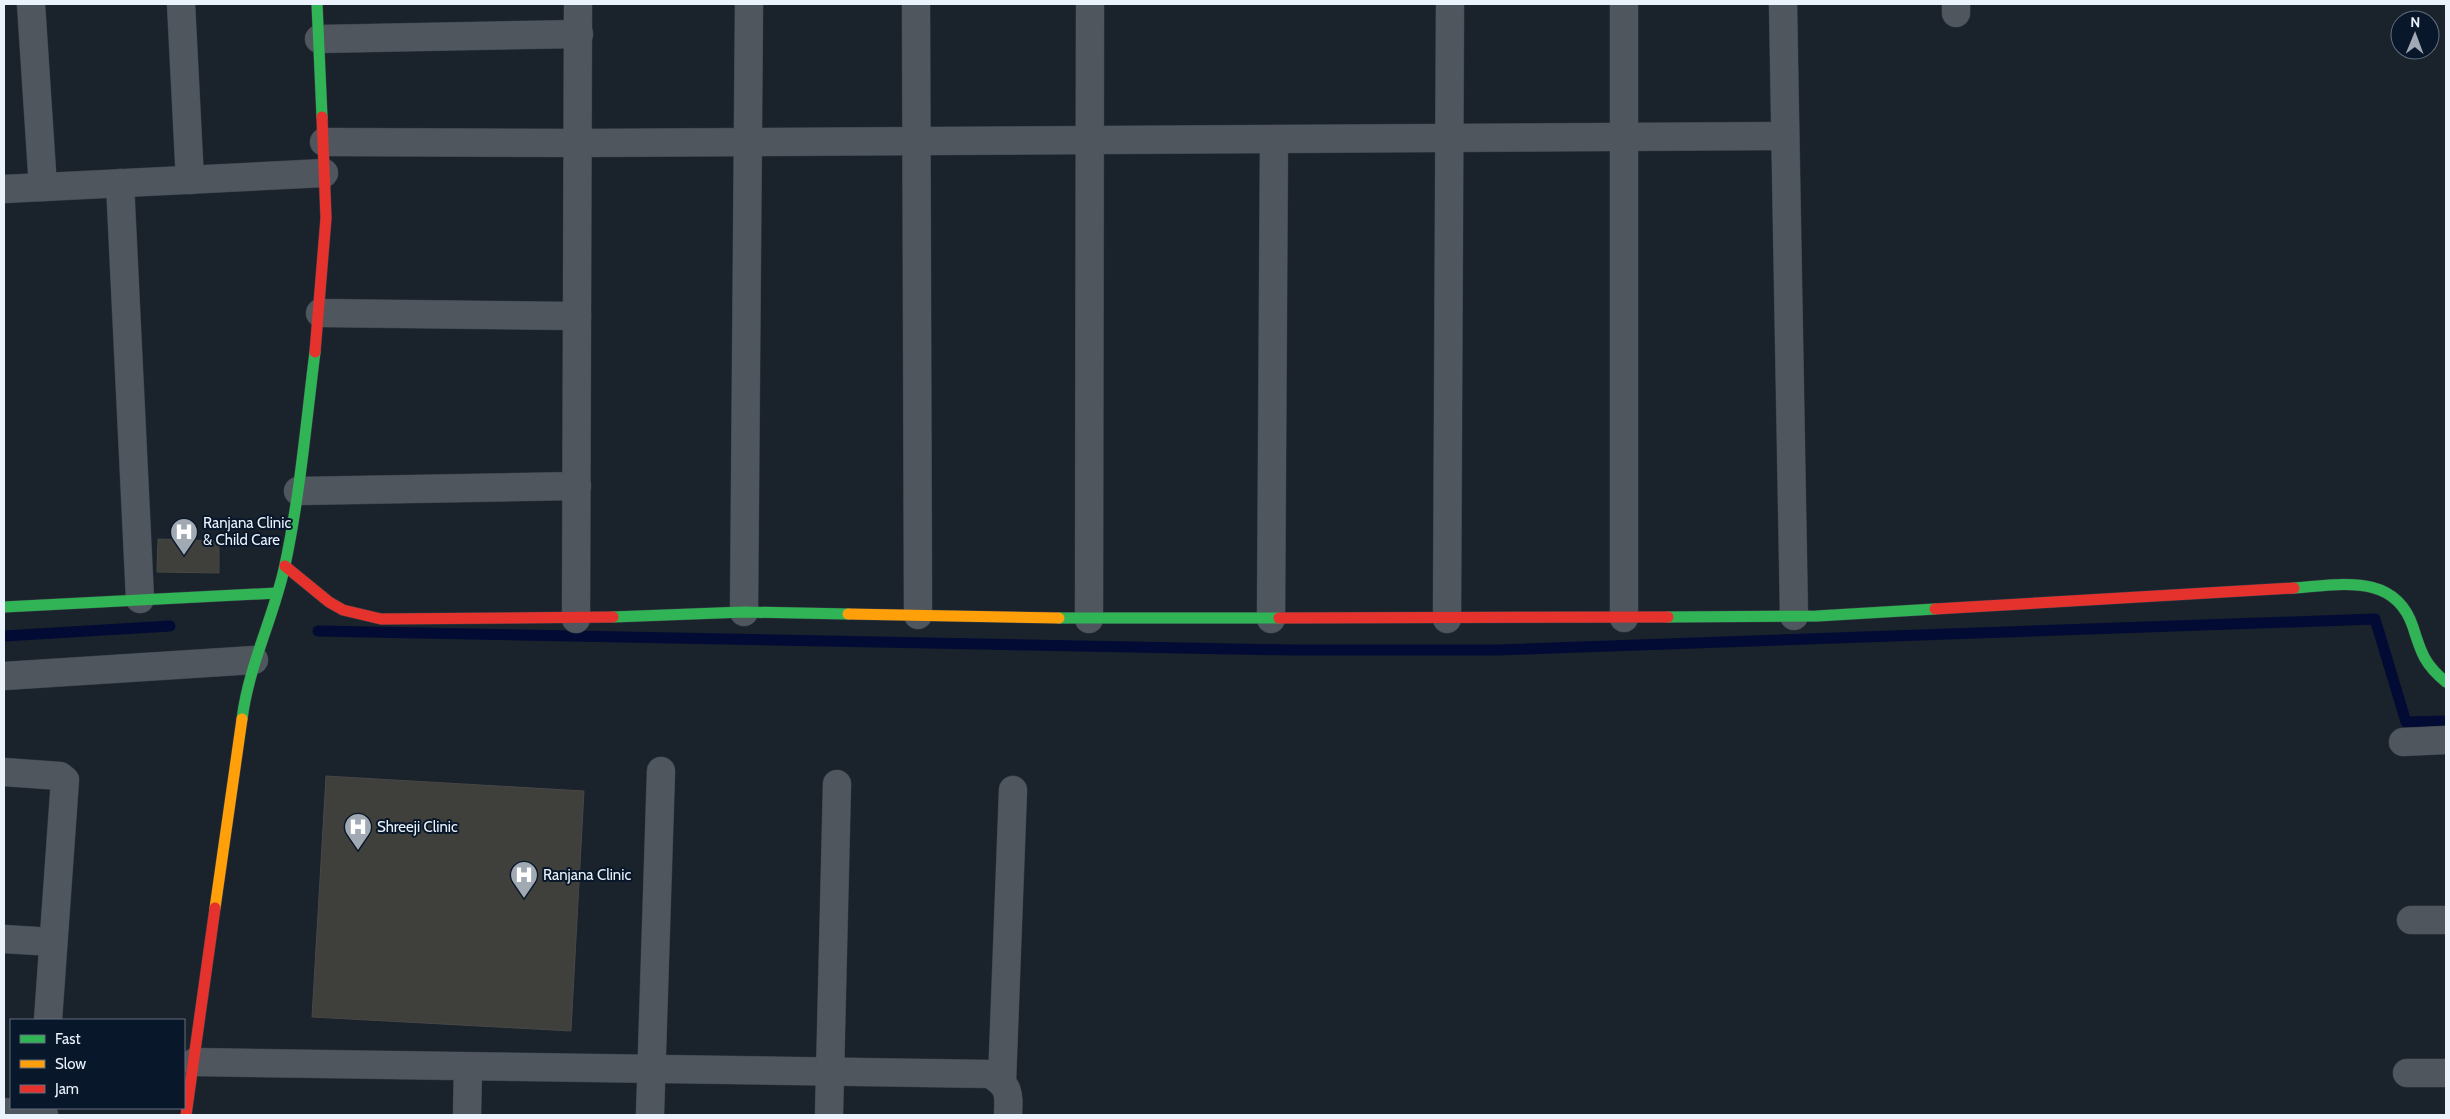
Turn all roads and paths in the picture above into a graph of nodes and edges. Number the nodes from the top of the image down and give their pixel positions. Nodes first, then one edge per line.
1 (31, 4) edge
2 (181, 4) edge
3 (317, 4) edge
4 (578, 4) edge
5 (749, 4) edge
6 (916, 4) edge
7 (1090, 4) edge
8 (1450, 4) edge
9 (1624, 4) edge
10 (1783, 4) edge
11 (579, 34) junction
12 (320, 39) junction
13 (1785, 136) junction
14 (1624, 137) junction
15 (1449, 138) junction
16 (1274, 139) junction
17 (1090, 140) junction
18 (324, 142) junction
19 (748, 142) junction
20 (916, 142) junction
21 (578, 143) junction
22 (324, 173) junction
23 (190, 180) junction
24 (120, 183) junction
25 (43, 187) junction
26 (4, 189) edge
27 (320, 314) junction
28 (577, 316) junction
29 (576, 486) junction
30 (298, 491) junction
31 (285, 566) junction
32 (276, 592) junction
33 (140, 600) junction
34 (4, 607) edge
35 (744, 612) junction
36 (918, 615) junction
37 (1794, 616) junction
38 (1089, 618) junction
39 (1447, 618) junction
40 (1624, 618) junction
41 (576, 619) junction
42 (1271, 619) junction
43 (254, 660) junction
44 (4, 676) edge
45 (2446, 682) edge
46 (2446, 740) edge
47 (2403, 742) dead end
48 (4, 772) edge
49 (661, 772) dead end
50 (837, 784) dead end
51 (1013, 790) dead end
52 (2411, 920) dead end
53 (2446, 920) edge
54 (4, 938) edge
55 (53, 942) junction
56 (48, 1019) edge
57 (195, 1062) junction
58 (468, 1067) junction
59 (652, 1069) junction
60 (831, 1072) junction
61 (2407, 1073) dead end
62 (2446, 1073) edge
63 (1002, 1082) junction
64 (4, 1112) edge
65 (43, 1115) edge
66 (186, 1115) edge
67 (467, 1115) edge
68 (650, 1115) edge
69 (829, 1115) edge
70 (1008, 1115) edge

1 - 25 street
2 - 23 street
3 - 12 street
4 - 11 street
5 - 19 street
6 - 20 street
7 - 17 street
8 - 15 street
9 - 14 street
10 - 13 street
11 - 12 street
11 - 21 street
12 - 18 street
13 - 14 street
13 - 37 street
14 - 15 street
14 - 40 street
15 - 16 street
15 - 39 street
16 - 17 street
16 - 42 street
17 - 20 street
17 - 38 street
18 - 21 street
18 - 22 street
19 - 20 street
19 - 21 street
19 - 35 street
20 - 36 street
21 - 28 street
22 - 23 street
22 - 27 street
23 - 24 street
24 - 25 street
24 - 33 street
25 - 26 street
27 - 28 street
27 - 30 street
28 - 29 street
29 - 30 street
29 - 41 street
30 - 31 street
31 - 32 street
31 - 41 street
32 - 33 street
32 - 43 street
33 - 34 street
35 - 36 street
35 - 41 street
36 - 38 street
37 - 40 street
37 - 45 street
38 - 42 street
39 - 40 street
39 - 42 street
43 - 44 street
43 - 57 street
46 - 47 street
48 - 55 street
49 - 59 street
50 - 60 street
51 - 63 street
52 - 53 street
54 - 55 street
55 - 56 street
57 - 58 street
57 - 66 street
58 - 59 street
58 - 67 street
59 - 60 street
59 - 68 street
60 - 63 street
60 - 69 street
61 - 62 street
63 - 70 street
64 - 65 street

